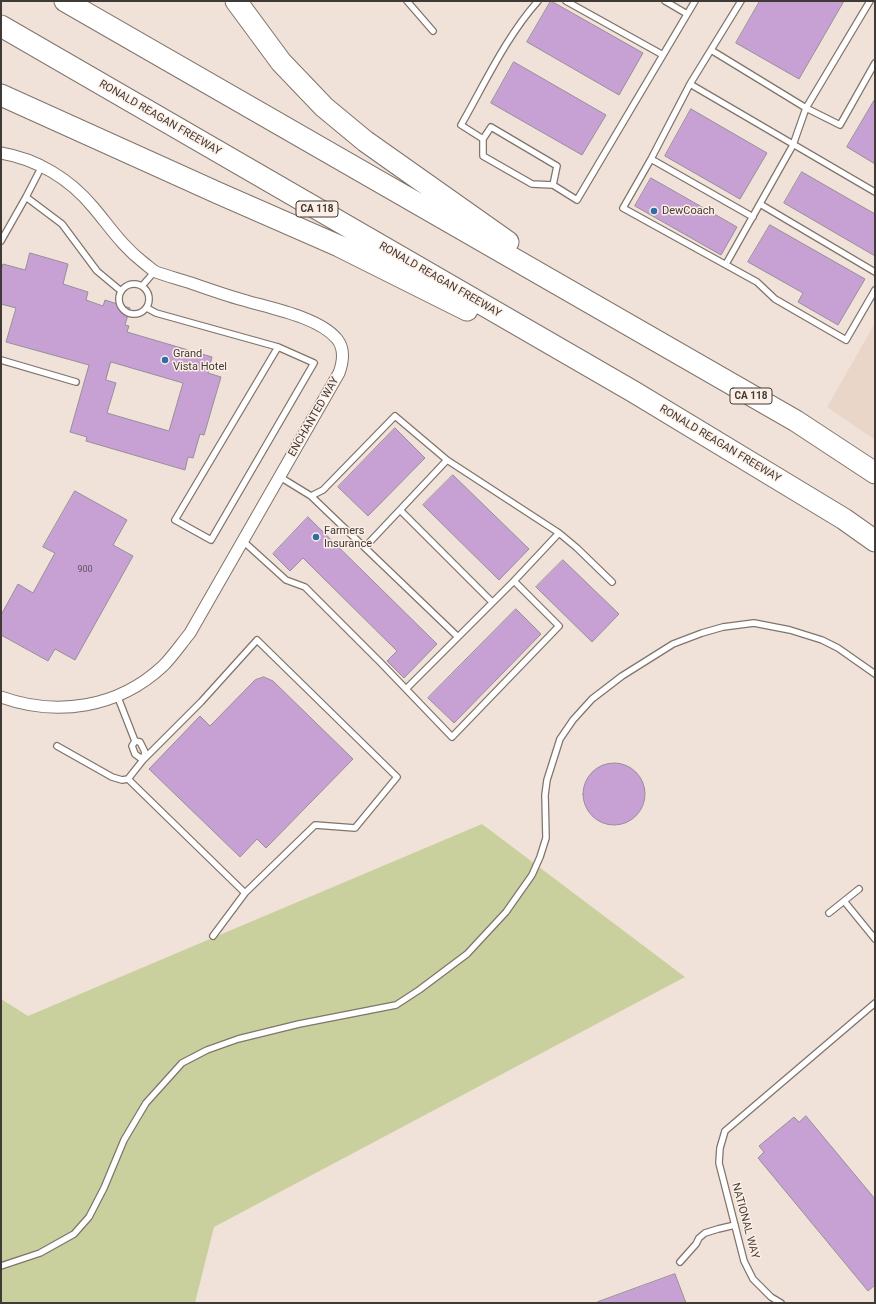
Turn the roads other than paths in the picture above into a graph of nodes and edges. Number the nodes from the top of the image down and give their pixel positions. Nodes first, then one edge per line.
1 (65, 1) edge
2 (236, 1) edge
3 (407, 1) edge
4 (538, 1) edge
5 (566, 1) edge
6 (665, 1) edge
7 (695, 1) edge
8 (740, 1) edge
9 (870, 1) edge
10 (687, 14) junction
11 (1, 26) edge
12 (433, 30) dead end
13 (711, 50) junction
14 (663, 55) junction
15 (875, 63) edge
16 (690, 84) junction
17 (1, 95) edge
18 (806, 108) junction
19 (483, 139) junction
20 (793, 145) junction
21 (1, 153) edge
22 (651, 159) junction
23 (42, 166) junction
24 (553, 185) junction
25 (875, 192) edge
26 (26, 197) junction
27 (760, 204) junction
28 (753, 217) junction
29 (1, 241) edge
30 (726, 264) junction
31 (155, 271) junction
32 (875, 272) edge
33 (142, 286) junction
34 (875, 290) edge
35 (121, 292) junction
36 (147, 308) junction
37 (625, 324) junction
38 (278, 347) junction
39 (1, 360) edge
40 (76, 382) dead end
41 (634, 392) junction
42 (447, 460) junction
43 (875, 473) edge
44 (280, 477) junction
45 (311, 496) junction
46 (400, 510) junction
47 (559, 533) junction
48 (243, 541) junction
49 (875, 541) edge
50 (365, 547) junction
51 (514, 581) junction
52 (612, 582) dead end
53 (492, 602) junction
54 (458, 637) junction
55 (875, 674) edge
56 (406, 690) junction
57 (117, 695) junction
58 (1, 697) edge
59 (135, 741) junction
60 (57, 746) dead end
61 (143, 760) junction
62 (128, 778) junction
63 (859, 889) dead end
64 (245, 893) junction
65 (844, 901) junction
66 (830, 914) dead end
67 (213, 936) dead end
68 (875, 939) edge
69 (875, 1003) edge
70 (735, 1225) junction
71 (680, 1262) dead end
72 (1, 1266) edge
73 (781, 1303) edge

1 - 37 highway, CA 118
2 - 37 highway
3 - 12 lane
4 - 19 lane
5 - 14 lane
6 - 10 lane
7 - 10 lane
8 - 13 lane
9 - 18 lane
10 - 14 lane
11 - 41 highway, RONALD REAGAN FREEWAY / CA 118
13 - 16 lane
13 - 18 lane
14 - 24 lane
15 - 18 lane
16 - 20 lane
16 - 22 lane
17 - 41 highway
18 - 20 lane
19 - 24 lane
19 - 24 lane
20 - 25 lane
20 - 27 lane
21 - 23 street, ENCHANTED WAY
22 - 28 lane
22 - 30 lane
23 - 26 lane
23 - 31 street, ENCHANTED WAY
26 - 29 lane
26 - 35 lane
27 - 28 lane
27 - 32 lane
28 - 30 lane
30 - 34 lane
31 - 33 lane
31 - 44 street, ENCHANTED WAY
33 - 35 lane
33 - 36 lane
35 - 36 lane
36 - 38 lane
37 - 43 highway, CA 118
38 - 38 lane
39 - 40 lane
41 - 49 highway, RONALD REAGAN FREEWAY / CA 118
42 - 45 lane
42 - 46 lane
42 - 47 lane
44 - 45 lane
44 - 48 street, ENCHANTED WAY
45 - 50 lane
46 - 50 lane
46 - 53 lane
47 - 51 lane
47 - 52 lane
48 - 56 lane
48 - 57 street, ENCHANTED WAY
50 - 54 lane
51 - 53 lane
51 - 56 lane
53 - 54 lane
54 - 56 lane
55 - 72 lane
57 - 58 street, ENCHANTED WAY
57 - 59 lane
59 - 61 lane
59 - 61 lane
60 - 62 lane
61 - 62 lane
61 - 64 lane
62 - 64 lane
63 - 65 lane
64 - 67 lane
65 - 66 lane
65 - 68 lane
69 - 70 lane, NATIONAL WAY
70 - 71 lane
70 - 73 lane, NATIONAL WAY

